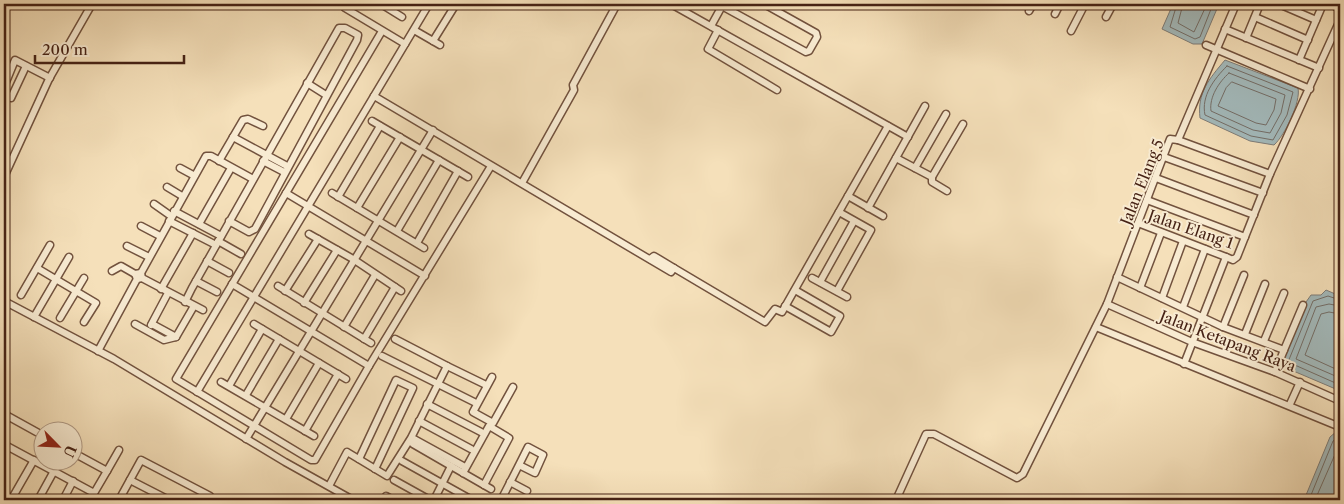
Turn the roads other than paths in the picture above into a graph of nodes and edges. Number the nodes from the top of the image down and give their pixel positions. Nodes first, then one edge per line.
1 (92, 4) edge
2 (382, 4) edge
3 (399, 4) edge
4 (429, 4) edge
5 (456, 4) edge
6 (617, 4) edge
7 (671, 4) edge
8 (721, 4) edge
9 (764, 4) edge
10 (1032, 4) edge
11 (1060, 4) edge
12 (1085, 4) edge
13 (1113, 4) edge
14 (1236, 4) edge
15 (1260, 4) edge
16 (1279, 4) edge
17 (1323, 4) edge
18 (1331, 4) edge
19 (344, 6) edge
20 (1340, 9) edge
21 (1029, 11) dead end
22 (394, 12) junction
23 (1055, 14) dead end
24 (402, 17) dead end
25 (1106, 17) dead end
26 (1255, 17) junction
27 (1316, 20) junction
28 (1340, 20) edge
29 (711, 26) junction
30 (1225, 29) junction
31 (414, 30) junction
32 (718, 30) junction
33 (382, 31) junction
34 (1071, 31) dead end
35 (1246, 38) junction
36 (1308, 40) junction
37 (405, 44) junction
38 (1206, 45) dead end
39 (1216, 49) junction
40 (1299, 60) junction
41 (26, 66) junction
42 (1319, 68) junction
43 (50, 78) junction
44 (6, 82) dead end
45 (307, 83) junction
46 (1310, 89) junction
47 (777, 90) dead end
48 (326, 95) junction
49 (374, 96) junction
50 (11, 98) dead end
51 (926, 106) dead end
52 (946, 114) dead end
53 (372, 121) dead end
54 (962, 124) dead end
55 (263, 126) dead end
56 (380, 126) junction
57 (888, 126) junction
58 (433, 130) junction
59 (233, 137) junction
60 (400, 137) junction
61 (908, 137) junction
62 (1178, 140) junction
63 (421, 149) junction
64 (1164, 157) junction
65 (265, 158) junction
66 (896, 158) junction
67 (439, 160) junction
68 (219, 161) junction
69 (491, 166) junction
70 (180, 168) dead end
71 (230, 168) junction
72 (915, 168) junction
73 (286, 169) junction
74 (458, 171) junction
75 (1270, 174) junction
76 (193, 175) junction
77 (4, 177) edge
78 (468, 177) dead end
79 (932, 177) junction
80 (1156, 178) junction
81 (253, 179) junction
82 (522, 183) junction
83 (167, 187) dead end
84 (947, 191) dead end
85 (286, 193) junction
86 (332, 193) dead end
87 (1263, 193) junction
88 (182, 196) junction
89 (848, 196) junction
90 (338, 197) junction
91 (1148, 200) junction
92 (154, 204) dead end
93 (308, 206) junction
94 (357, 208) junction
95 (868, 208) junction
96 (839, 212) junction
97 (1254, 215) junction
98 (171, 216) junction
99 (883, 216) dead end
100 (229, 221) junction
101 (378, 221) junction
102 (854, 221) junction
103 (198, 224) junction
104 (1138, 224) junction
105 (141, 226) dead end
106 (397, 232) junction
107 (193, 233) junction
108 (1162, 233) junction
109 (309, 234) dead end
110 (160, 236) junction
111 (1245, 237) junction
112 (318, 239) junction
113 (218, 240) junction
114 (365, 240) junction
115 (1183, 241) junction
116 (417, 243) junction
117 (50, 246) dead end
118 (127, 246) dead end
119 (424, 248) dead end
120 (1205, 249) junction
121 (337, 250) junction
122 (241, 254) dead end
123 (149, 257) junction
124 (1226, 257) junction
125 (69, 258) dead end
126 (353, 259) junction
127 (207, 262) junction
128 (37, 268) junction
129 (112, 271) dead end
130 (229, 273) dead end
131 (375, 275) junction
132 (1244, 275) dead end
133 (139, 276) junction
134 (425, 276) junction
135 (1117, 277) junction
136 (84, 278) dead end
137 (812, 278) dead end
138 (55, 279) junction
139 (196, 281) junction
140 (820, 282) junction
141 (232, 284) junction
142 (1264, 284) dead end
143 (278, 286) dead end
144 (395, 287) junction
145 (1140, 288) junction
146 (161, 289) junction
147 (795, 290) junction
148 (285, 291) junction
149 (401, 291) dead end
150 (837, 291) junction
151 (76, 292) junction
152 (217, 292) dead end
153 (168, 293) junction
154 (1284, 293) dead end
155 (21, 295) dead end
156 (847, 297) dead end
157 (254, 298) junction
158 (1162, 298) junction
159 (4, 300) edge
160 (186, 302) junction
161 (304, 303) junction
162 (1107, 304) junction
163 (1304, 305) dead end
164 (194, 306) junction
165 (785, 306) junction
166 (1182, 308) junction
167 (203, 310) dead end
168 (322, 312) junction
169 (34, 317) junction
170 (1203, 317) junction
171 (60, 318) dead end
172 (84, 322) dead end
173 (135, 324) dead end
174 (152, 324) junction
175 (254, 324) dead end
176 (1096, 326) junction
177 (1224, 326) junction
178 (344, 327) junction
179 (262, 329) junction
180 (147, 331) junction
181 (311, 332) junction
182 (1245, 334) junction
183 (176, 337) junction
184 (364, 338) junction
185 (395, 339) dead end
186 (279, 340) junction
187 (1264, 341) junction
188 (1192, 342) junction
189 (371, 343) dead end
190 (98, 350) junction
191 (1284, 350) junction
192 (300, 352) junction
193 (382, 356) dead end
194 (319, 363) junction
195 (1184, 364) junction
196 (369, 366) junction
197 (448, 366) junction
198 (1275, 372) junction
199 (338, 374) junction
200 (492, 378) dead end
201 (346, 379) dead end
202 (221, 382) dead end
203 (1300, 382) junction
204 (438, 383) junction
205 (484, 384) dead end
206 (229, 386) junction
207 (513, 387) dead end
208 (198, 392) junction
209 (246, 395) junction
210 (1340, 401) edge
211 (474, 402) dead end
212 (428, 404) junction
213 (1290, 404) junction
214 (265, 407) junction
215 (4, 414) edge
216 (286, 420) junction
217 (420, 421) junction
218 (491, 425) junction
219 (254, 426) junction
220 (1340, 427) edge
221 (32, 430) edge
222 (305, 431) junction
223 (481, 432) dead end
224 (314, 436) dead end
225 (246, 438) junction
226 (412, 441) junction
227 (5, 445) dead end
228 (472, 449) dead end
229 (119, 450) dead end
230 (82, 457) edge
231 (32, 459) edge
232 (359, 459) junction
233 (402, 461) dead end
234 (32, 464) edge
235 (519, 464) dead end
236 (451, 466) junction
237 (463, 466) dead end
238 (375, 469) junction
239 (108, 471) junction
240 (53, 472) edge
241 (56, 472) edge
242 (463, 473) junction
243 (130, 480) junction
244 (394, 480) dead end
245 (73, 481) junction
246 (510, 482) junction
247 (442, 484) junction
248 (484, 485) junction
249 (329, 486) junction
250 (491, 489) dead end
251 (527, 491) dead end
252 (94, 493) junction
253 (386, 496) dead end
254 (12, 500) edge
255 (38, 500) edge
256 (63, 500) edge
257 (90, 500) edge
258 (119, 500) edge
259 (169, 500) edge
260 (211, 500) edge
261 (354, 500) edge
262 (393, 500) edge
263 (432, 500) edge
264 (472, 500) edge
265 (502, 500) edge
266 (896, 500) edge

1 - 43 street
2 - 22 street
3 - 22 street
4 - 31 street
5 - 31 street
6 - 82 street
7 - 29 street
8 - 9 street
8 - 29 street
10 - 21 street
11 - 23 street
12 - 34 street
13 - 25 street
14 - 30 street
15 - 26 street
16 - 27 street
17 - 27 street
18 - 20 street
19 - 33 street
22 - 24 street
26 - 35 street
26 - 36 street
27 - 36 street
28 - 42 street, Jalan Elang 1
29 - 32 street
30 - 35 street
30 - 39 street
31 - 37 street
32 - 47 street
32 - 57 street
33 - 37 street
33 - 85 street
35 - 40 street
36 - 40 street
37 - 49 street
38 - 39 street
39 - 46 street
39 - 62 street
40 - 42 street
41 - 43 street
41 - 44 street
41 - 50 street
42 - 46 street, Jalan Elang 1
43 - 77 street
45 - 48 street
45 - 48 street
45 - 65 street
46 - 75 street, Jalan Elang 1
48 - 73 street
49 - 58 street
49 - 93 street
51 - 61 street
52 - 72 street
53 - 56 street
54 - 79 street
55 - 59 street
56 - 60 street
56 - 90 street
57 - 61 street
57 - 89 street
58 - 63 street
58 - 69 street
59 - 65 street
59 - 68 street
60 - 63 street
60 - 94 street
61 - 66 street
62 - 64 street, Jalan Elang 5
62 - 75 street, Jalan Elang 5
63 - 67 street
63 - 101 street
64 - 80 street, Jalan Elang 5
64 - 87 street
65 - 73 street
65 - 81 street
66 - 72 street
66 - 95 street
67 - 74 street
67 - 106 street
68 - 71 street
68 - 76 street
69 - 82 street
69 - 134 street
70 - 76 street
71 - 81 street
71 - 103 street
72 - 79 street
73 - 100 street
74 - 78 street
74 - 116 street
75 - 87 street, Jalan Elang 1
76 - 88 street
79 - 84 street
80 - 91 street, Jalan Elang 5
80 - 97 street
81 - 100 street
82 - 165 street
83 - 88 street
85 - 93 street
85 - 141 street
86 - 90 street
87 - 97 street, Jalan Elang 1
88 - 98 street
89 - 95 street
89 - 96 street
90 - 94 street
91 - 104 street, Jalan Elang 5
91 - 111 street
92 - 98 street
93 - 114 street
93 - 157 street
94 - 101 street
95 - 99 street
96 - 102 street
96 - 147 street
97 - 111 street, Jalan Elang 1
98 - 103 street
98 - 107 street
98 - 110 street
100 - 113 street
101 - 106 street
101 - 114 street
102 - 140 street
102 - 150 street
103 - 113 street
104 - 108 street, Jalan Elang 1
104 - 135 street, Jalan Elang 5
105 - 110 street
106 - 116 street
107 - 113 street
107 - 146 street
108 - 115 street, Jalan Elang 1
108 - 145 street
109 - 112 street
110 - 123 street
111 - 124 street, Jalan Elang 1
112 - 121 street
112 - 148 street
113 - 122 street
113 - 127 street
114 - 126 street
114 - 134 street
115 - 120 street, Jalan Elang 1
115 - 158 street
116 - 119 street
117 - 128 street
118 - 123 street
120 - 124 street, Jalan Elang 1
120 - 166 street
121 - 126 street
121 - 161 street
123 - 133 street
124 - 170 street
125 - 138 street
126 - 131 street
126 - 168 street
127 - 130 street
127 - 139 street
128 - 138 street
128 - 155 street
129 - 133 street
131 - 144 street
131 - 178 street
132 - 177 street
133 - 146 street
133 - 190 street
134 - 196 street
135 - 145 street
135 - 162 street, Jalan Elang 5
136 - 151 street
137 - 140 street
138 - 151 street
138 - 169 street
139 - 152 street
139 - 160 street
140 - 150 street
141 - 157 street
141 - 208 street
142 - 182 street
143 - 148 street
144 - 149 street
144 - 184 street
145 - 158 street
146 - 153 street
147 - 165 street
147 - 165 street
148 - 161 street
150 - 156 street
151 - 171 street
151 - 172 street
153 - 160 street
153 - 174 street
154 - 187 street
157 - 181 street
157 - 208 street
158 - 166 street
159 - 169 street
160 - 164 street
161 - 168 street
162 - 176 street, Jalan Elang 5
162 - 188 street, Jalan Ketapang Raya
163 - 191 street
164 - 167 street
164 - 183 street
166 - 170 street
168 - 178 street
168 - 181 street
169 - 190 street
170 - 177 street
170 - 188 street
173 - 180 street
174 - 180 street
174 - 183 street
175 - 179 street
176 - 195 street
176 - 266 street, Jalan Elang 5
177 - 182 street
178 - 184 street
179 - 186 street
179 - 206 street
180 - 183 street
181 - 192 street
181 - 196 street
182 - 187 street
184 - 189 street
185 - 197 street
186 - 192 street
186 - 209 street
187 - 191 street
188 - 195 street
188 - 198 street, Jalan Ketapang Raya
190 - 225 street
191 - 198 street
192 - 194 street
192 - 214 street
193 - 204 street
194 - 199 street
194 - 216 street
195 - 213 street
196 - 219 street
197 - 204 street
197 - 205 street
198 - 203 street, Jalan Ketapang Raya
199 - 201 street
199 - 222 street
200 - 218 street
202 - 206 street
203 - 210 street, Jalan Ketapang Raya
203 - 213 street
204 - 211 street
204 - 212 street
206 - 209 street
207 - 218 street
208 - 219 street
209 - 214 street
212 - 217 street
212 - 223 street
213 - 220 street
214 - 216 street
214 - 219 street
215 - 221 street
216 - 222 street
217 - 226 street
217 - 228 street
218 - 242 street
218 - 248 street
219 - 225 street
222 - 224 street
225 - 249 street
226 - 236 street
226 - 237 street
226 - 238 street
227 - 231 street
229 - 239 street
230 - 239 street
232 - 238 street
232 - 238 street
232 - 249 street
233 - 247 street
234 - 254 street
235 - 246 street
236 - 242 street
236 - 247 street
239 - 252 street
240 - 255 street
241 - 245 street
242 - 248 street
243 - 258 street
243 - 259 street
243 - 260 street
244 - 263 street
245 - 252 street
245 - 256 street
246 - 251 street
246 - 265 street
247 - 263 street
247 - 264 street
248 - 250 street
249 - 261 street
252 - 257 street
253 - 262 street

